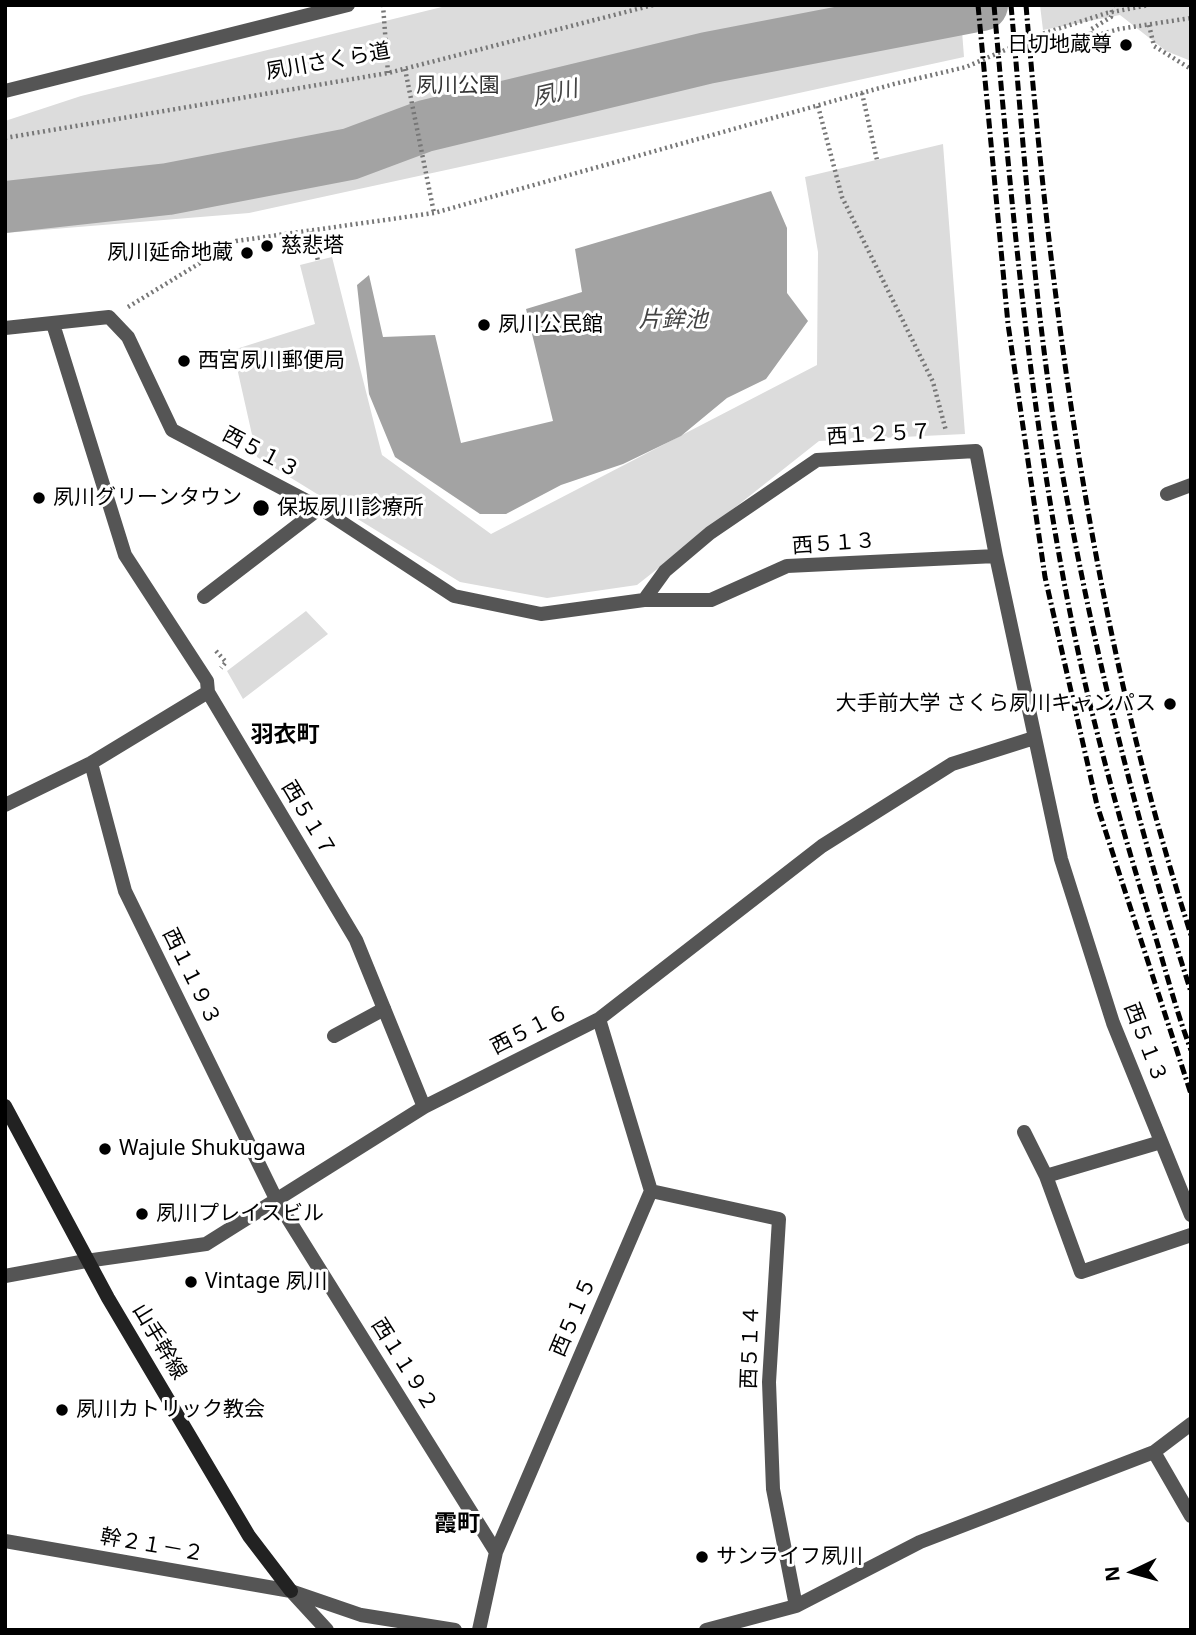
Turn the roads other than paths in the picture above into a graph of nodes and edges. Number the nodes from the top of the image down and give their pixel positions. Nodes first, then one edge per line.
1 (348, 5) edge
2 (5, 91) edge
3 (53, 324) junction
4 (5, 328) edge
5 (1191, 485) edge
6 (1167, 494) dead end
7 (320, 508) junction
8 (996, 556) junction
9 (204, 597) dead end
10 (644, 600) junction
11 (208, 692) junction
12 (1034, 738) junction
13 (92, 763) junction
14 (5, 805) edge
15 (384, 1009) junction
16 (599, 1019) junction
17 (334, 1036) dead end
18 (5, 1105) edge
19 (424, 1107) junction
20 (1024, 1132) dead end
21 (1161, 1142) junction
22 (1046, 1176) junction
23 (651, 1191) junction
24 (277, 1201) junction
25 (1191, 1215) edge
26 (1191, 1235) edge
27 (86, 1261) junction
28 (5, 1276) edge
29 (1191, 1424) edge
30 (1154, 1452) junction
31 (1191, 1516) edge
32 (5, 1541) edge
33 (496, 1552) junction
34 (291, 1591) junction
35 (796, 1606) junction
36 (312, 1630) edge
37 (327, 1630) edge
38 (454, 1630) edge
39 (479, 1630) edge
40 (706, 1630) edge

1 - 2 street
3 - 4 street
3 - 7 street, 西５１３
3 - 11 street, 西５１７
5 - 6 street
7 - 9 street
7 - 10 street, 西５１３
8 - 10 street, 西５１３
8 - 10 street, 西１２５７
8 - 12 street, 西５１３
11 - 13 street
11 - 15 street, 西５１７
12 - 16 street, 西５１６
12 - 21 street, 西５１３
13 - 14 street
13 - 24 street, 西１１９３
15 - 17 street
15 - 19 street, 西５１７
16 - 19 street, 西５１６
16 - 23 street
18 - 27 street, 山手幹線
19 - 24 street, 西５１６
20 - 22 street
21 - 22 street
21 - 25 street, 西５１３
22 - 26 street
23 - 33 street, 西５１５
23 - 35 street, 西５１４
24 - 27 street, 西５１６
24 - 33 street, 西１１９２
27 - 28 street, 西５１６
27 - 34 street, 山手幹線
29 - 30 street
30 - 31 street
30 - 35 street
32 - 34 street, 幹２１－２
33 - 39 street, 西５１５
34 - 36 street, 山手幹線
34 - 37 street, 山手幹線
34 - 38 street, 幹２１－２
35 - 40 street

